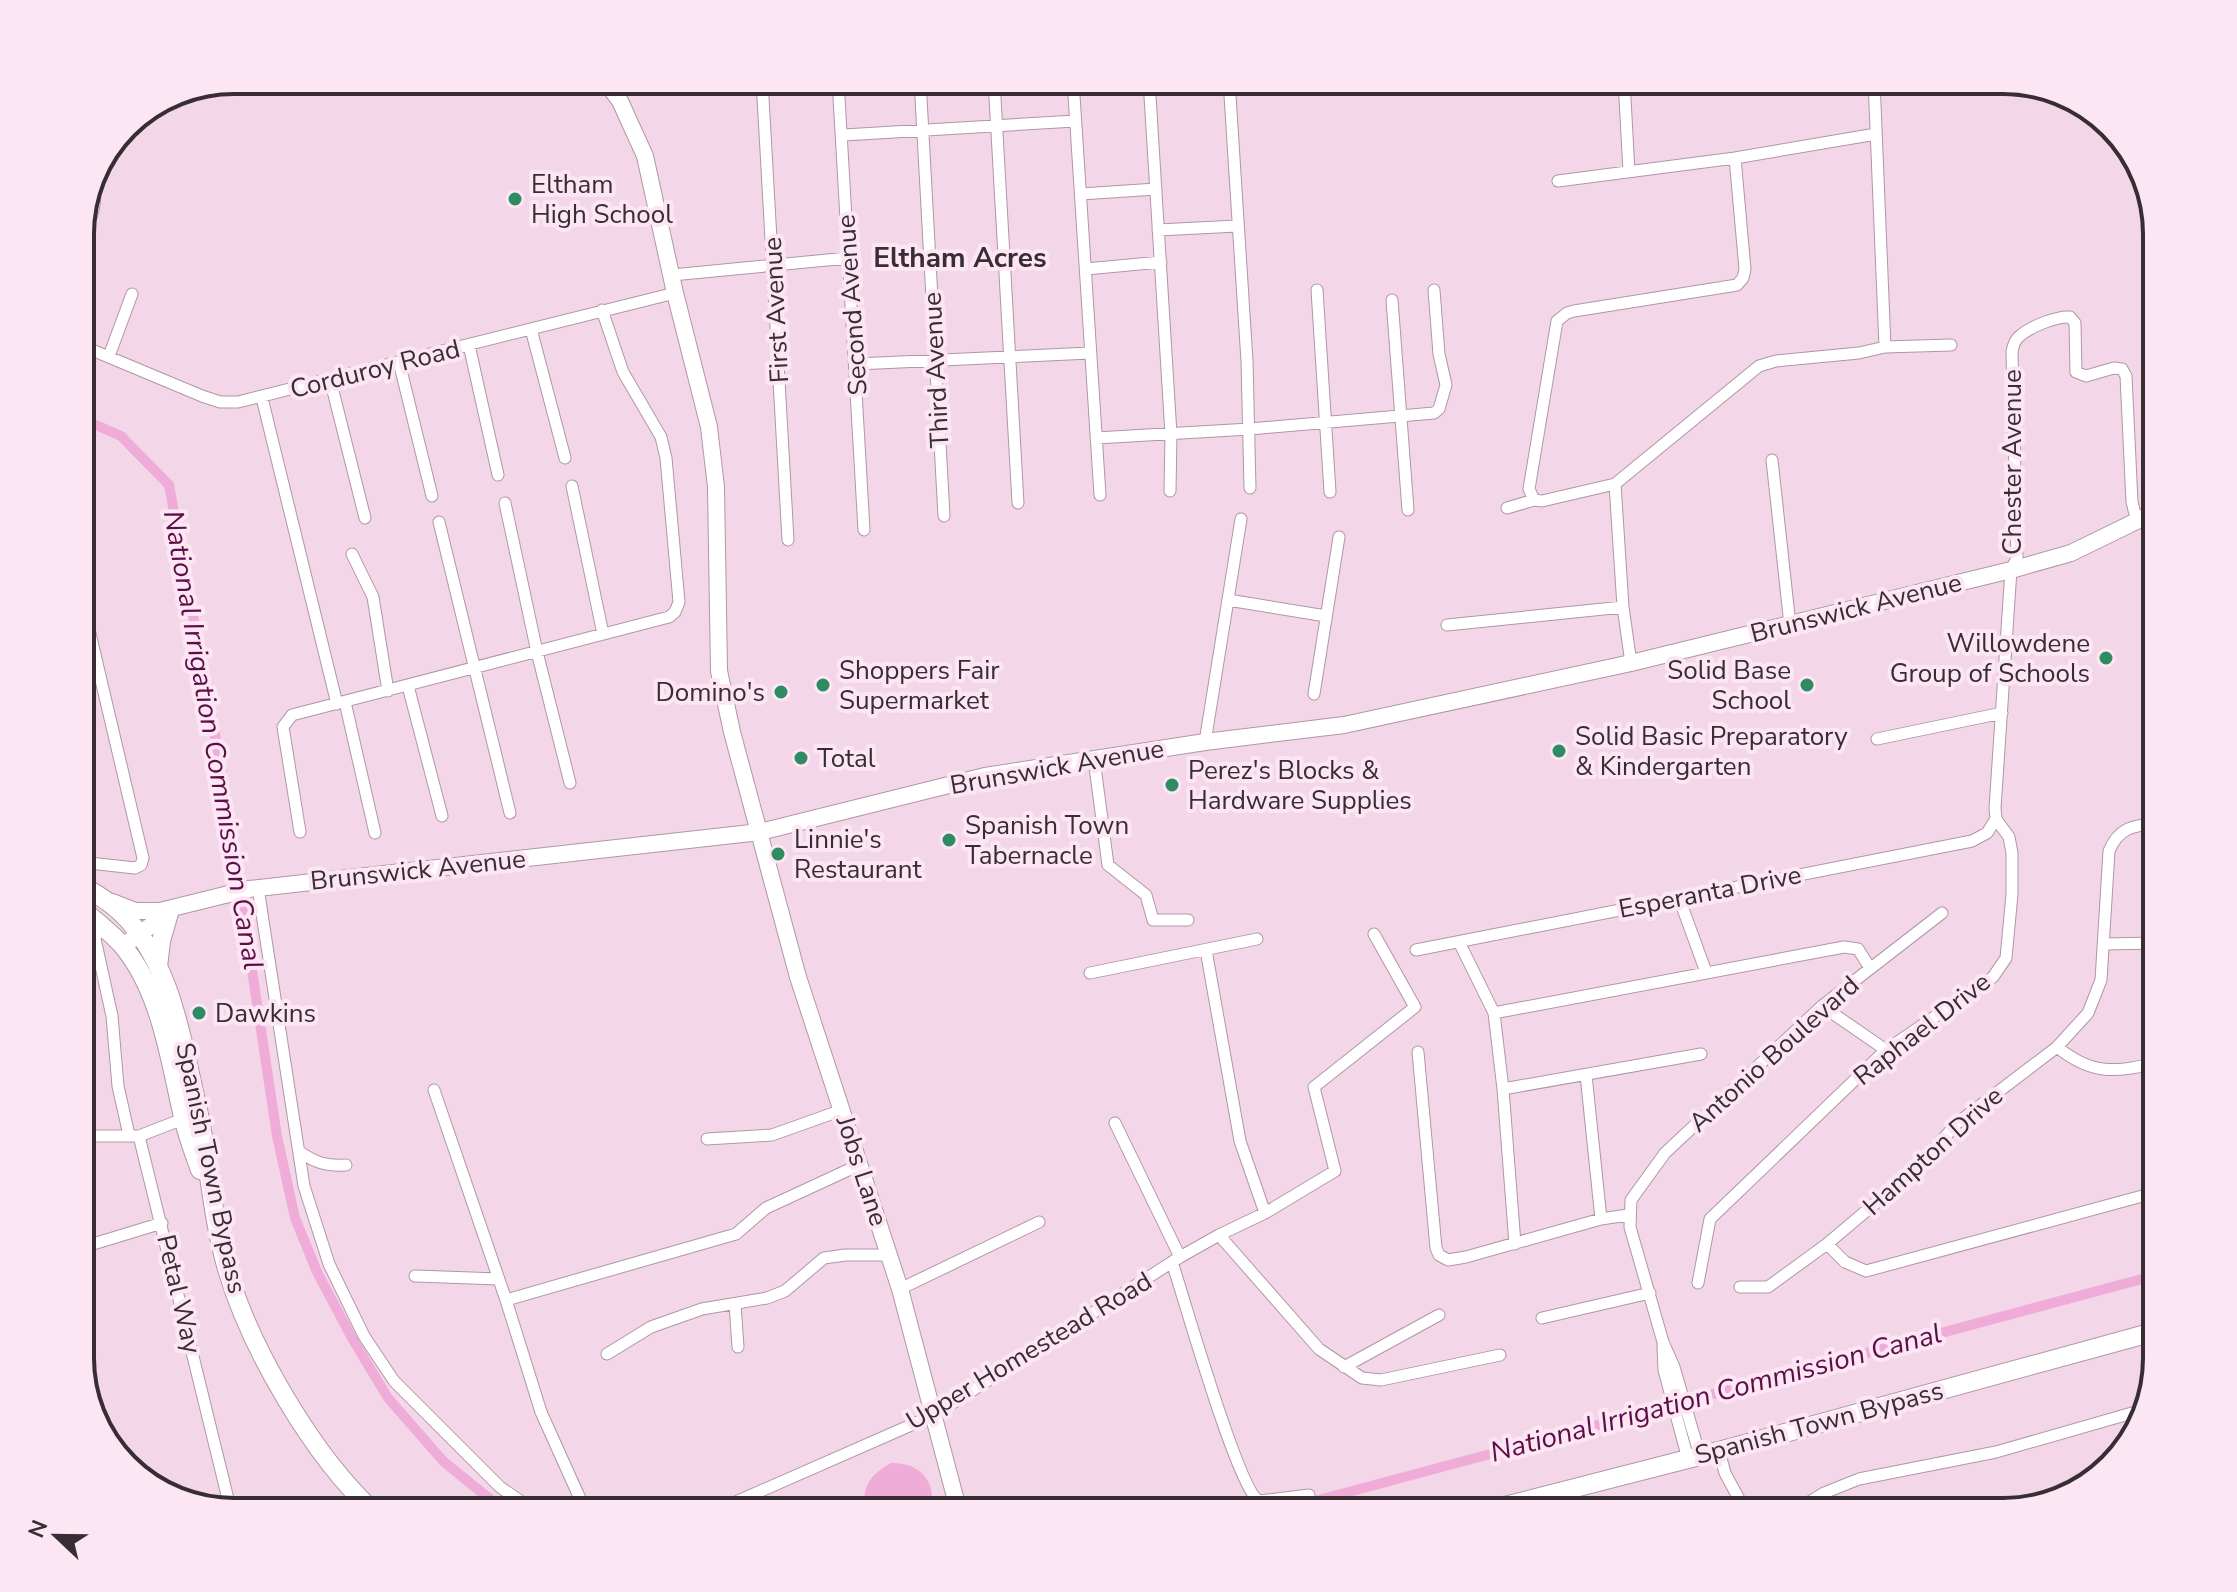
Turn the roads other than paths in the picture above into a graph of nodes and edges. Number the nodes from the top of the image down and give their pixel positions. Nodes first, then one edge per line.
1 (615, 94) edge
2 (763, 94) edge
3 (840, 94) edge
4 (921, 94) edge
5 (995, 94) edge
6 (1074, 94) edge
7 (1150, 94) edge
8 (1230, 94) edge
9 (1625, 94) edge
10 (1875, 94) edge
11 (1075, 121) junction
12 (998, 127) junction
13 (922, 131) junction
14 (1876, 134) junction
15 (844, 135) junction
16 (1735, 158) junction
17 (1629, 172) junction
18 (1558, 181) dead end
19 (1156, 189) junction
20 (1081, 194) junction
21 (1237, 226) junction
22 (1158, 230) junction
23 (848, 258) junction
24 (1161, 262) junction
25 (774, 266) junction
26 (1086, 269) junction
27 (672, 275) junction
28 (1317, 290) dead end
29 (1434, 290) dead end
30 (675, 293) junction
31 (132, 294) dead end
32 (1392, 300) dead end
33 (602, 310) junction
34 (531, 329) junction
35 (469, 345) junction
36 (1951, 345) dead end
37 (1885, 347) junction
38 (94, 350) edge
39 (1090, 353) junction
40 (1009, 355) junction
41 (109, 356) junction
42 (935, 360) junction
43 (399, 362) junction
44 (857, 364) junction
45 (330, 379) junction
46 (262, 398) junction
47 (1399, 416) junction
48 (1326, 422) junction
49 (1250, 429) junction
50 (1171, 434) junction
51 (1096, 438) junction
52 (565, 458) dead end
53 (1772, 460) dead end
54 (498, 475) dead end
55 (1615, 484) junction
56 (572, 486) dead end
57 (1250, 488) dead end
58 (1170, 491) dead end
59 (1330, 492) dead end
60 (1100, 495) dead end
61 (432, 496) dead end
62 (1534, 500) junction
63 (505, 503) dead end
64 (1018, 503) dead end
65 (1507, 508) dead end
66 (1408, 510) dead end
67 (944, 516) dead end
68 (365, 518) dead end
69 (1241, 519) dead end
70 (2143, 519) edge
71 (439, 522) dead end
72 (2137, 522) junction
73 (864, 530) dead end
74 (1339, 537) dead end
75 (788, 540) dead end
76 (352, 554) dead end
77 (2011, 570) junction
78 (1228, 600) junction
79 (1623, 607) junction
80 (1326, 616) junction
81 (1447, 625) dead end
82 (1790, 625) junction
83 (603, 634) junction
84 (94, 650) edge
85 (537, 652) junction
86 (1631, 663) junction
87 (474, 668) junction
88 (408, 686) junction
89 (388, 691) junction
90 (1314, 694) dead end
91 (341, 703) junction
92 (2002, 713) junction
93 (1877, 739) dead end
94 (1205, 742) junction
95 (1094, 759) junction
96 (570, 783) dead end
97 (510, 813) dead end
98 (442, 816) dead end
99 (1996, 819) junction
100 (2143, 826) edge
101 (300, 832) dead end
102 (760, 832) junction
103 (375, 833) dead end
104 (94, 864) edge
105 (254, 889) junction
106 (94, 893) edge
107 (1679, 898) junction
108 (106, 900) junction
109 (173, 911) junction
110 (1942, 913) dead end
111 (1188, 920) dead end
112 (94, 927) edge
113 (94, 931) edge
114 (97, 931) junction
115 (1374, 934) dead end
116 (141, 936) junction
117 (1257, 939) dead end
118 (1459, 942) junction
119 (2143, 943) edge
120 (2105, 944) junction
121 (123, 946) junction
122 (1206, 950) junction
123 (1416, 950) dead end
124 (158, 967) junction
125 (1870, 968) junction
126 (1706, 972) junction
127 (1090, 973) dead end
128 (1822, 1006) junction
129 (1494, 1013) junction
130 (2057, 1047) junction
131 (1886, 1050) junction
132 (1418, 1052) dead end
133 (1701, 1054) dead end
134 (2143, 1065) edge
135 (1586, 1075) junction
136 (1503, 1089) junction
137 (434, 1090) dead end
138 (842, 1110) junction
139 (183, 1119) junction
140 (1115, 1123) dead end
141 (94, 1136) edge
142 (134, 1136) junction
143 (707, 1139) dead end
144 (300, 1152) junction
145 (346, 1165) dead end
146 (859, 1165) junction
147 (2143, 1196) edge
148 (1265, 1213) junction
149 (1628, 1215) junction
150 (216, 1218) junction
151 (1601, 1219) junction
152 (1039, 1222) dead end
153 (162, 1223) junction
154 (1219, 1235) junction
155 (94, 1244) edge
156 (1515, 1244) junction
157 (1827, 1244) junction
158 (889, 1255) junction
159 (1176, 1260) junction
160 (415, 1276) dead end
161 (499, 1279) junction
162 (1698, 1283) dead end
163 (1740, 1287) dead end
164 (900, 1289) junction
165 (1650, 1293) junction
166 (506, 1300) junction
167 (735, 1304) junction
168 (1439, 1315) dead end
169 (1542, 1318) dead end
170 (2143, 1335) edge
171 (1663, 1342) junction
172 (738, 1347) dead end
173 (607, 1354) dead end
174 (1500, 1355) dead end
175 (1344, 1367) junction
176 (2132, 1413) edge
177 (934, 1415) junction
178 (1682, 1416) junction
179 (1719, 1451) junction
180 (1694, 1457) junction
181 (1309, 1495) dead end
182 (228, 1498) edge
183 (361, 1498) edge
184 (516, 1498) edge
185 (580, 1498) edge
186 (745, 1498) edge
187 (955, 1498) edge
188 (1254, 1498) edge
189 (1284, 1498) edge
190 (1535, 1498) edge
191 (1738, 1498) edge
192 (1816, 1498) edge

1 - 27 main road, Jobs Lane
2 - 25 street, First Avenue
3 - 15 street, Second Avenue
4 - 13 street, Third Avenue
5 - 12 street
6 - 11 street
7 - 19 street
8 - 21 street
9 - 17 street
10 - 14 street
11 - 12 street
11 - 20 street
12 - 13 street
12 - 40 street
13 - 15 street
13 - 42 street, Third Avenue
14 - 16 street
14 - 37 street
15 - 23 street, Second Avenue
16 - 17 street
16 - 62 street
17 - 18 street
19 - 20 street
19 - 22 street
20 - 26 street
21 - 22 street
21 - 49 street
22 - 24 street
23 - 25 street
23 - 44 street, Second Avenue
24 - 26 street
24 - 50 street
25 - 27 street
25 - 75 street, First Avenue
26 - 39 street
27 - 30 main road, Jobs Lane
28 - 48 street
29 - 47 street
30 - 33 street, Corduroy Road
30 - 102 main road, Jobs Lane
31 - 41 street
32 - 47 street
33 - 34 street, Corduroy Road
33 - 83 street
34 - 35 street, Corduroy Road
34 - 52 street
35 - 43 street, Corduroy Road
35 - 54 street
36 - 37 street
37 - 55 street
38 - 41 street, Corduroy Road
39 - 40 street
39 - 51 street
40 - 42 street
40 - 64 street
41 - 46 street, Corduroy Road
42 - 44 street
42 - 67 street, Third Avenue
43 - 45 street, Corduroy Road
43 - 61 street
44 - 73 street, Second Avenue
45 - 46 street, Corduroy Road
45 - 68 street
46 - 91 street
47 - 48 street
47 - 66 street
48 - 49 street
48 - 59 street
49 - 50 street
49 - 57 street
50 - 51 street
50 - 58 street
51 - 60 street
53 - 82 street
55 - 62 street
55 - 79 street
56 - 83 street
62 - 65 street
63 - 85 street
69 - 78 street
70 - 72 main road, Brunswick Avenue
71 - 87 street
72 - 77 main road, Brunswick Avenue
72 - 77 street, Chester Avenue
74 - 80 street
76 - 89 street
77 - 82 main road, Brunswick Avenue
77 - 92 street
78 - 80 street
78 - 94 street
79 - 81 street
79 - 86 street
80 - 90 street
82 - 86 main road, Brunswick Avenue
83 - 85 street
84 - 104 street
85 - 87 street
85 - 96 street
86 - 94 main road, Brunswick Avenue
87 - 88 street
87 - 97 street
88 - 89 street
88 - 98 street
89 - 91 street
91 - 101 street
91 - 103 street
92 - 93 street
92 - 99 street
94 - 95 main road, Brunswick Avenue
95 - 102 main road, Brunswick Avenue
95 - 111 street
99 - 107 street, Esperanta Drive
99 - 131 street, Raphael Drive
100 - 120 street, Hampton Drive
102 - 105 main road, Brunswick Avenue
102 - 138 main road, Jobs Lane
105 - 109 main road, Brunswick Avenue
105 - 144 street
106 - 108 main road, Spanish Town Bypass
107 - 118 street, Esperanta Drive
107 - 126 street
108 - 109 main road, Brunswick Avenue
108 - 116 main road, Spanish Town Bypass
109 - 116 main road, Brunswick Avenue
109 - 124 main road
110 - 125 street, Antonio Boulevard
112 - 114 main road
113 - 114 street
114 - 121 main road
114 - 142 street, Petal Way
115 - 148 street, Upper Homestead Road
116 - 121 main road, Brunswick Avenue
116 - 124 main road, Spanish Town Bypass
117 - 122 street
118 - 123 street, Esperanta Drive
118 - 129 street
119 - 120 street
120 - 130 street, Hampton Drive
121 - 139 main road
122 - 127 street
122 - 148 street
124 - 150 main road, Spanish Town Bypass
125 - 126 street
125 - 128 street, Antonio Boulevard
126 - 129 street
128 - 131 street
128 - 149 street, Antonio Boulevard
129 - 136 street
130 - 134 street
130 - 157 street, Hampton Drive
131 - 162 street, Raphael Drive
132 - 156 street
133 - 135 street
135 - 136 street
135 - 151 street
136 - 156 street
137 - 161 street
138 - 143 street
138 - 146 main road, Jobs Lane
139 - 142 street
139 - 150 main road
140 - 159 street
141 - 142 street
142 - 153 street, Petal Way
144 - 145 street
144 - 184 street
146 - 158 main road, Jobs Lane
146 - 166 street
147 - 157 street
148 - 154 street, Upper Homestead Road
149 - 151 street
149 - 165 street
150 - 183 main road, Spanish Town Bypass
151 - 156 street
152 - 164 street
153 - 155 street
153 - 182 street, Petal Way
154 - 159 street, Upper Homestead Road
154 - 175 street
157 - 163 street, Hampton Drive
158 - 164 main road, Jobs Lane
158 - 167 street
159 - 177 street, Upper Homestead Road
159 - 188 street
160 - 161 street
161 - 166 street
164 - 177 main road, Jobs Lane
165 - 169 street
165 - 171 street
166 - 185 street
167 - 172 street
167 - 173 street
168 - 175 street
170 - 179 main road, Spanish Town Bypass
171 - 178 street
171 - 178 street
174 - 175 street
176 - 192 street
177 - 186 street, Upper Homestead Road
177 - 187 main road, Jobs Lane
178 - 180 street
179 - 180 main road, Spanish Town Bypass
179 - 191 street
180 - 190 main road, Spanish Town Bypass
181 - 189 street

